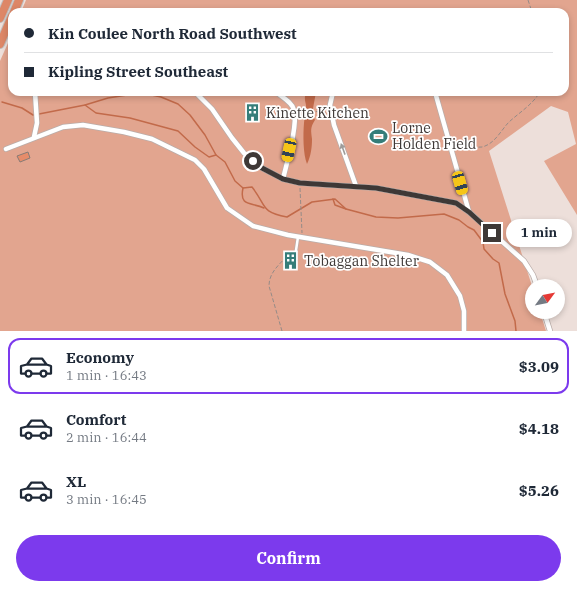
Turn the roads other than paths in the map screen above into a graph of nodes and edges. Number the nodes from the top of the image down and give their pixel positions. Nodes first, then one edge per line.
1 (8, 0) edge
2 (0, 18) edge
3 (8, 25) edge
4 (0, 44) edge
5 (35, 96) edge
6 (199, 96) edge
7 (281, 96) edge
8 (332, 96) edge
9 (436, 96) edge
10 (34, 137) junction
11 (6, 149) dead end
12 (283, 179) junction
13 (356, 186) junction
14 (464, 196) junction
15 (456, 203) junction
16 (469, 212) junction
17 (300, 237) junction
18 (295, 257) dead end
19 (534, 279) edge
20 (546, 319) edge
21 (464, 331) edge
22 (550, 331) edge

1 - 2 highway
3 - 4 highway
5 - 10 street
6 - 12 street
7 - 12 street
13 -> 8 street
9 - 14 street
10 - 11 street
10 - 17 street
12 - 13 street
13 - 15 street
14 - 15 street
14 - 16 street
15 - 16 street
16 - 19 street
17 - 18 lane
17 - 21 street
20 - 22 street

